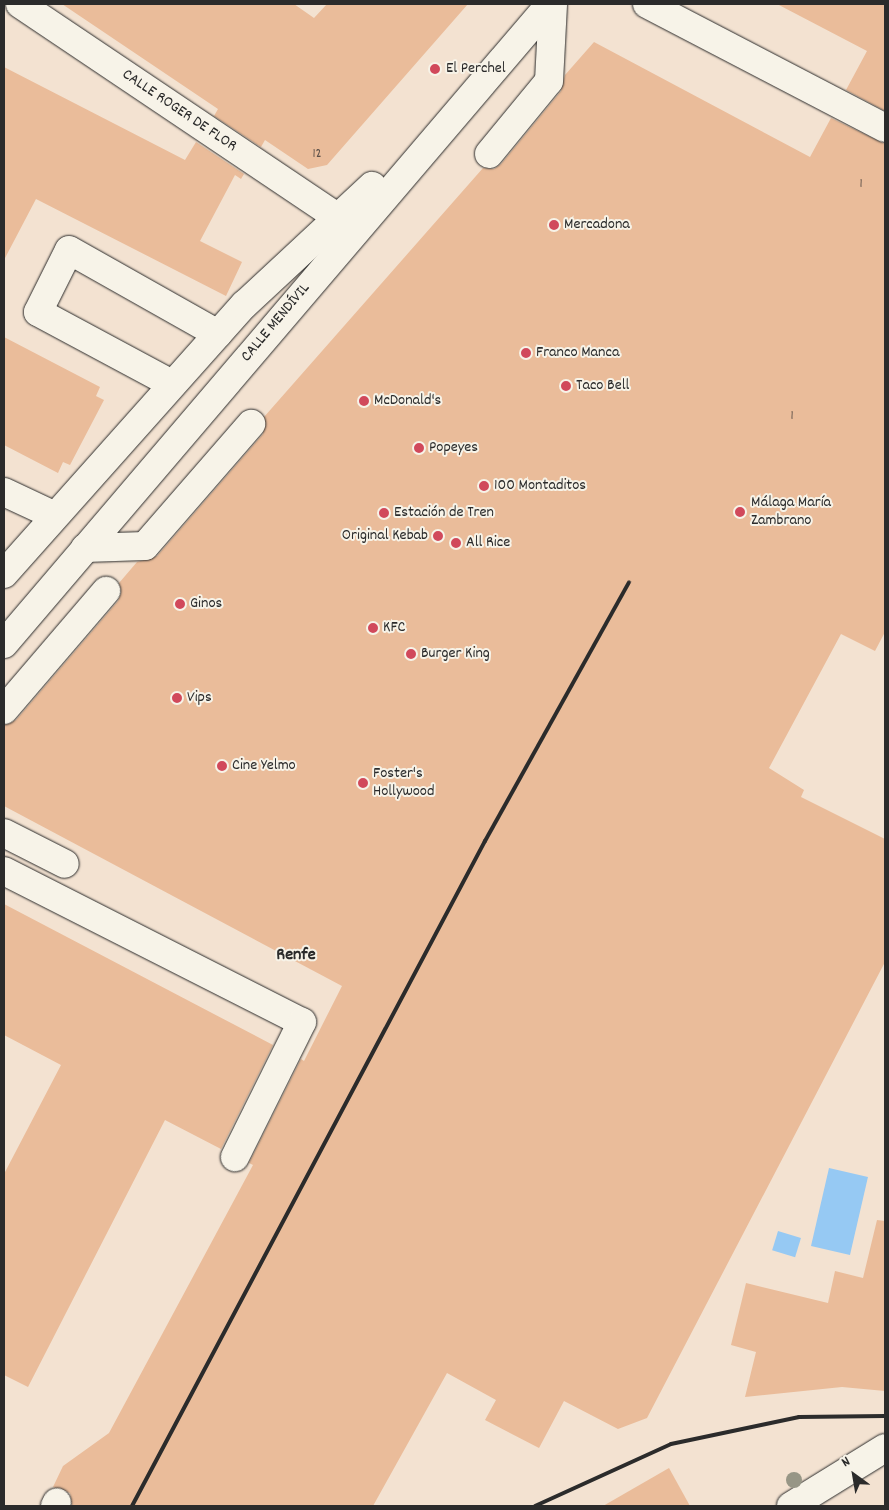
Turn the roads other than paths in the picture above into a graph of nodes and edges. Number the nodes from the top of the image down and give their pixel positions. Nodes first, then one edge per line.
1 (20, 4) edge
2 (551, 4) edge
3 (646, 4) edge
4 (885, 128) edge
5 (420, 153) junction
6 (489, 154) dead end
7 (338, 218) junction
8 (218, 334) junction
9 (172, 384) junction
10 (251, 424) dead end
11 (4, 492) edge
12 (53, 515) junction
13 (85, 548) junction
14 (4, 574) edge
15 (106, 591) dead end
16 (4, 644) edge
17 (4, 710) edge
18 (4, 833) edge
19 (65, 864) dead end
20 (4, 871) edge
21 (235, 1157) dead end
22 (885, 1448) edge
23 (791, 1506) edge

1 - 7 street, CALLE ROGER DE FLOR
2 - 5 street, CALLE MENDÍVIL
2 - 6 street
3 - 4 street
5 - 7 street
5 - 13 street, CALLE MENDÍVIL
7 - 8 street
8 - 9 street
8 - 9 street
9 - 12 street
10 - 13 street
11 - 12 street
12 - 14 street
13 - 16 street, CALLE MENDÍVIL
15 - 17 street
18 - 19 street
20 - 21 street
22 - 23 street

